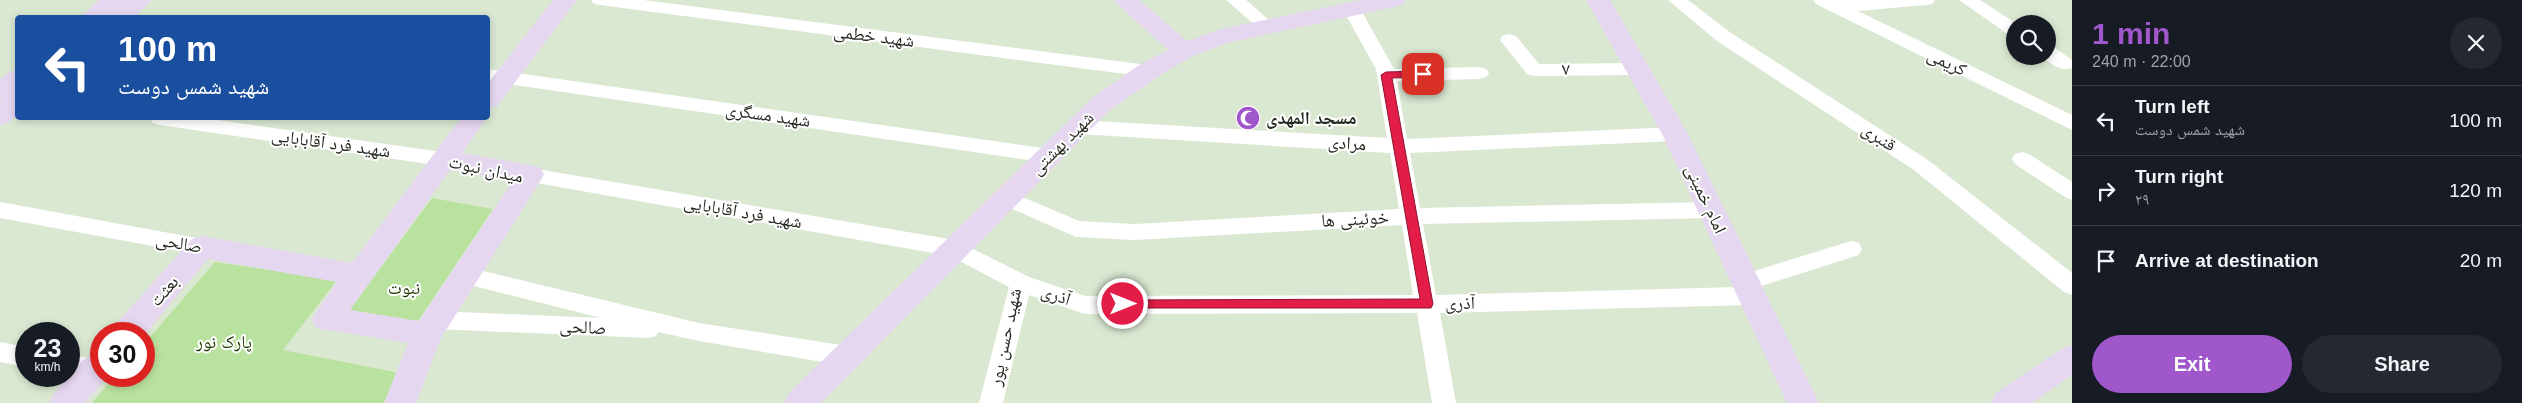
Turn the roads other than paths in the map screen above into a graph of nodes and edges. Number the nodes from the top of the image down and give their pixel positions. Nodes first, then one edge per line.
1 (113, 0) edge
2 (140, 0) edge
3 (565, 0) edge
4 (600, 0) edge
5 (1125, 0) edge
6 (1235, 0) edge
7 (1394, 0) edge
8 (1598, 0) edge
9 (1677, 0) edge
10 (1926, 0) edge
11 (1968, 0) edge
12 (1829, 4) edge
13 (1352, 10) junction
14 (95, 15) edge
15 (122, 15) edge
16 (2006, 25) edge
17 (1268, 27) junction
18 (1509, 40) dead end
19 (1184, 52) junction
20 (2056, 57) edge
21 (2066, 64) dead end
22 (1637, 68) junction
23 (1148, 72) junction
24 (1479, 73) dead end
25 (1386, 75) junction
26 (496, 76) edge
27 (15, 80) edge
28 (0, 92) edge
29 (490, 94) edge
30 (15, 104) edge
31 (0, 116) edge
32 (174, 120) edge
33 (472, 120) edge
34 (2072, 123) edge
35 (1078, 127) junction
36 (1675, 134) junction
37 (1399, 146) junction
38 (1049, 156) junction
39 (442, 159) junction
40 (2022, 159) dead end
41 (531, 175) junction
42 (2072, 192) edge
43 (1006, 198) junction
44 (0, 210) edge
45 (1711, 210) junction
46 (1411, 216) junction
47 (202, 248) junction
48 (955, 248) junction
49 (1851, 249) dead end
50 (359, 275) junction
51 (466, 276) junction
52 (1021, 283) junction
53 (2072, 286) edge
54 (1749, 289) junction
55 (1427, 304) junction
56 (137, 322) edge
57 (432, 327) junction
58 (699, 332) junction
59 (0, 352) edge
60 (15, 355) edge
61 (847, 356) junction
62 (2072, 358) edge
63 (88, 365) edge
64 (65, 403) edge
65 (400, 403) edge
66 (800, 403) edge
67 (991, 403) edge
68 (1444, 403) edge
69 (1803, 403) edge
70 (2007, 403) edge

1 - 14 street
2 - 15 street
3 - 26 street
4 - 23 street, شهید خطمی
5 - 19 street
6 - 17 street
7 - 13 street, شهید بهشتی
8 - 22 street, امام خمینی
9 - 53 street, قنبری
10 - 12 street
11 - 16 street
12 - 34 street, کریمی
13 - 17 street, شهید بهشتی
13 - 25 street
17 - 19 street, شهید بهشتی
18 - 22 street, ۷
19 - 23 street, شهید بهشتی
20 - 21 street
22 - 36 street, امام خمینی
23 - 35 street, شهید بهشتی
24 - 25 street
25 - 37 street
26 - 29 street
26 - 38 street, شهید مسگری
27 - 28 street
30 - 31 street
32 - 39 street, شهید فرد آقابابایی
33 - 39 street
35 - 37 street, مرادی
35 - 38 street, شهید بهشتی
36 - 37 street, مرادی
36 - 45 street, امام خمینی
37 - 46 street
38 - 43 street, شهید بهشتی
39 - 41 street, میدان نبوت
39 - 50 street, میدان نبوت
40 - 42 street
41 - 48 street, شهید فرد آقابابایی
41 - 51 street, میدان نبوت
43 - 46 street, خوئینی ها
43 - 48 street, شهید بهشتی
44 - 47 street, صالحی
45 - 46 street, خوئینی ها
45 - 54 street, امام خمینی
46 - 55 street
47 - 50 street, صالحی
47 - 56 street, بعثت
48 - 52 street, شهید حسن پور
48 - 61 street, شهید بهشتی
49 - 54 street, آذری
50 - 57 street, میدان نبوت
51 - 57 street, میدان نبوت
51 - 58 street, صالحی
52 - 55 street, آذری
52 - 67 street, شهید حسن پور
54 - 55 street, آذری
54 - 69 street, امام خمینی
55 - 68 street
57 - 58 street, صالحی
57 - 65 street
58 - 61 street, صالحی
59 - 60 street
61 - 66 street, شهید بهشتی
62 - 70 street
63 - 64 street

